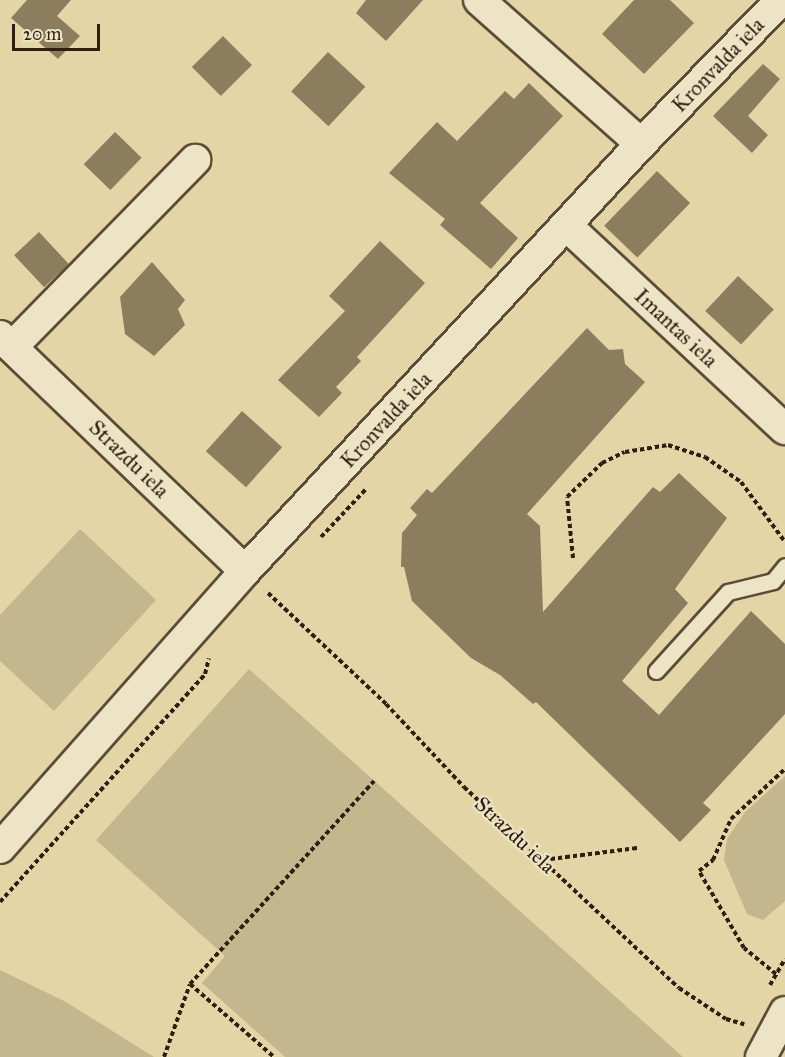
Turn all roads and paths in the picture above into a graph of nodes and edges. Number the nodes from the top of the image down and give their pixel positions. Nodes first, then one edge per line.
1 (479, 0) edge
2 (781, 0) edge
3 (641, 144) junction
4 (195, 160) dead end
5 (567, 226) junction
6 (6, 342) edge
7 (785, 429) edge
8 (785, 542) edge
9 (573, 558) dead end
10 (785, 566) edge
11 (245, 571) junction
12 (261, 600) dead end
13 (212, 647) dead end
14 (656, 671) dead end
15 (785, 769) edge
16 (374, 781) dead end
17 (0, 848) edge
18 (637, 848) dead end
19 (543, 861) junction
20 (0, 902) edge
21 (776, 974) dead end
22 (190, 984) junction
23 (772, 1035) edge
24 (164, 1057) edge
25 (274, 1057) edge

1 - 3 street
2 - 3 street, Kronvalda iela
3 - 5 street, Kronvalda iela
4 - 6 street, Strazdu iela
5 - 7 street, Imantas iela
5 - 11 street, Kronvalda iela
6 - 11 street, Strazdu iela
8 - 9 path
10 - 14 lane
11 - 17 street, Kronvalda iela
12 - 19 path, Strazdu iela
13 - 20 path
15 - 21 path
16 - 22 path
18 - 19 path
19 - 23 path, Strazdu iela
22 - 24 path
22 - 25 path

